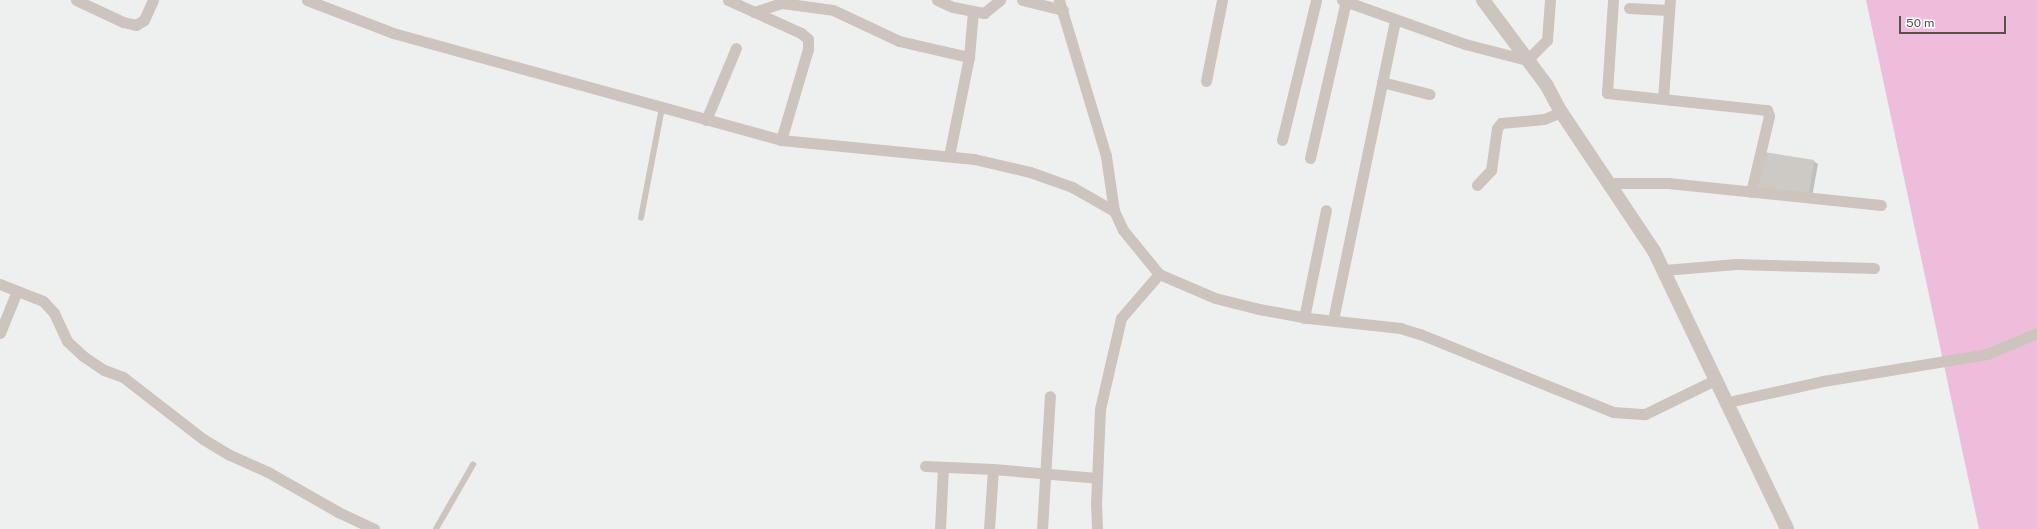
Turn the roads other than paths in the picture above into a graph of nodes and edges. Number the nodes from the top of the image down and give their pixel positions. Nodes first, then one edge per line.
1 (76, 0) edge
2 (153, 0) edge
3 (307, 0) edge
4 (728, 0) edge
5 (937, 0) edge
6 (1000, 0) edge
7 (1022, 0) edge
8 (1222, 0) edge
9 (1316, 0) edge
10 (1483, 0) edge
11 (1550, 0) edge
12 (1613, 0) edge
13 (1344, 1) edge
14 (767, 3) edge
15 (1061, 5) edge
16 (1669, 5) edge
17 (1629, 8) dead end
18 (973, 11) junction
19 (754, 12) junction
20 (1395, 20) junction
21 (736, 48) dead end
22 (968, 57) junction
23 (1528, 60) junction
24 (1206, 81) dead end
25 (1382, 82) junction
26 (1429, 94) dead end
27 (1663, 99) junction
28 (662, 108) junction
29 (1561, 112) junction
30 (706, 120) junction
31 (781, 140) junction
32 (1282, 140) dead end
33 (949, 156) junction
34 (1310, 158) dead end
35 (1610, 183) junction
36 (1477, 184) dead end
37 (1751, 192) junction
38 (1880, 205) dead end
39 (1326, 210) dead end
40 (1114, 211) junction
41 (641, 218) dead end
42 (1874, 268) dead end
43 (1664, 270) junction
44 (1159, 274) junction
45 (0, 284) edge
46 (17, 291) junction
47 (1304, 318) junction
48 (1333, 320) junction
49 (0, 333) edge
50 (2037, 333) edge
51 (1717, 379) junction
52 (1050, 396) dead end
53 (1728, 402) junction
54 (473, 466) dead end
55 (925, 466) dead end
56 (943, 467) junction
57 (993, 469) junction
58 (1045, 473) junction
59 (1097, 478) junction
60 (374, 529) edge
61 (436, 529) edge
62 (940, 529) edge
63 (989, 529) edge
64 (1042, 529) edge
65 (1098, 529) edge
66 (1787, 529) edge

1 - 2 street
3 - 28 street
4 - 19 street
5 - 18 street
6 - 18 street
7 - 15 street
8 - 24 street
9 - 32 street
10 - 23 street
11 - 23 street
12 - 27 street
13 - 20 street
13 - 34 street
14 - 19 street
14 - 22 street
15 - 40 street
16 - 17 street
16 - 27 street
18 - 22 street
19 - 31 street
20 - 23 street
20 - 25 street
21 - 30 street
22 - 33 street
23 - 29 street
25 - 26 street
25 - 48 street
27 - 37 street
28 - 30 street
28 - 41 lane
29 - 35 street
29 - 36 street
30 - 31 street
31 - 33 street
33 - 40 street
35 - 37 street
35 - 43 street
37 - 38 street
39 - 47 street
40 - 44 street
42 - 43 street
43 - 51 street
44 - 47 street
44 - 59 street
45 - 46 street
46 - 49 street
46 - 60 street
47 - 48 street
48 - 51 street
50 - 53 street
51 - 53 street
52 - 58 street
53 - 66 street
54 - 61 lane
55 - 56 street
56 - 57 street
56 - 62 street
57 - 58 street
57 - 63 street
58 - 59 street
58 - 64 street
59 - 65 street

